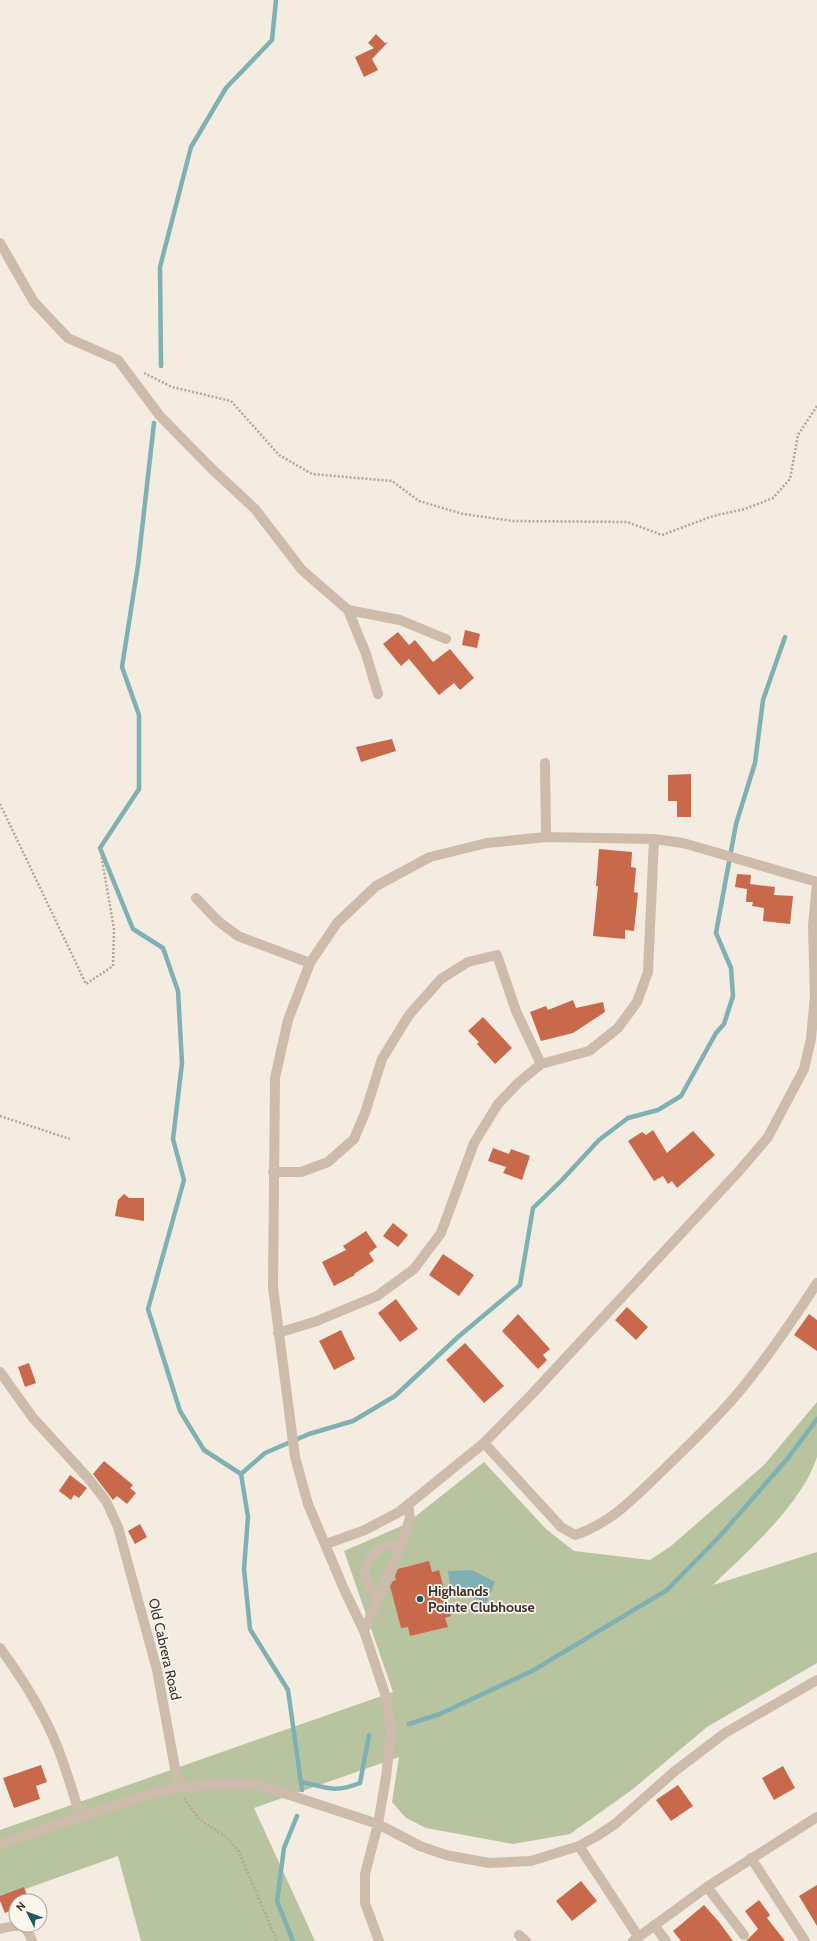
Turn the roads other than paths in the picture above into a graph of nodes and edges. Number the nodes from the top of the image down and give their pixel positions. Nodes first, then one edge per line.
1 (0, 243) edge
2 (348, 610) junction
3 (446, 639) dead end
4 (378, 694) dead end
5 (545, 763) dead end
6 (546, 837) junction
7 (654, 839) junction
8 (817, 883) edge
9 (196, 898) dead end
10 (310, 963) junction
11 (541, 1064) junction
12 (273, 1172) junction
13 (817, 1283) edge
14 (278, 1332) junction
15 (0, 1372) edge
16 (484, 1443) junction
17 (408, 1505) junction
18 (326, 1544) junction
19 (401, 1546) junction
20 (378, 1598) junction
21 (364, 1630) junction
22 (0, 1648) edge
23 (817, 1680) edge
24 (180, 1787) junction
25 (80, 1816) junction
26 (817, 1817) edge
27 (378, 1824) junction
28 (0, 1844) edge
29 (579, 1846) junction
30 (751, 1858) junction
31 (707, 1886) junction
32 (654, 1925) junction
33 (0, 1929) edge
34 (744, 1935) dead end
35 (636, 1939) edge
36 (32, 1941) edge
37 (379, 1941) edge
38 (666, 1941) edge
39 (805, 1941) edge

1 - 2 street
2 - 3 street
2 - 4 street
5 - 6 street
6 - 7 street
6 - 10 street
7 - 8 street
7 - 11 street
8 - 16 street
9 - 10 street
10 - 12 street
11 - 12 street
11 - 14 street
12 - 14 street
13 - 16 street
14 - 18 street
15 - 24 street, Old Cabrera Road
16 - 17 street
17 - 18 street
17 - 19 street
18 - 21 street
19 - 20 street
19 - 20 street
20 - 21 street
21 - 27 street
22 - 25 street
23 - 29 street
24 - 25 street
24 - 27 street
25 - 28 street
26 - 30 street
27 - 29 street
27 - 37 street
29 - 35 street
30 - 31 street
30 - 39 street
31 - 32 street
31 - 34 street
32 - 35 street
32 - 38 street
33 - 36 street

